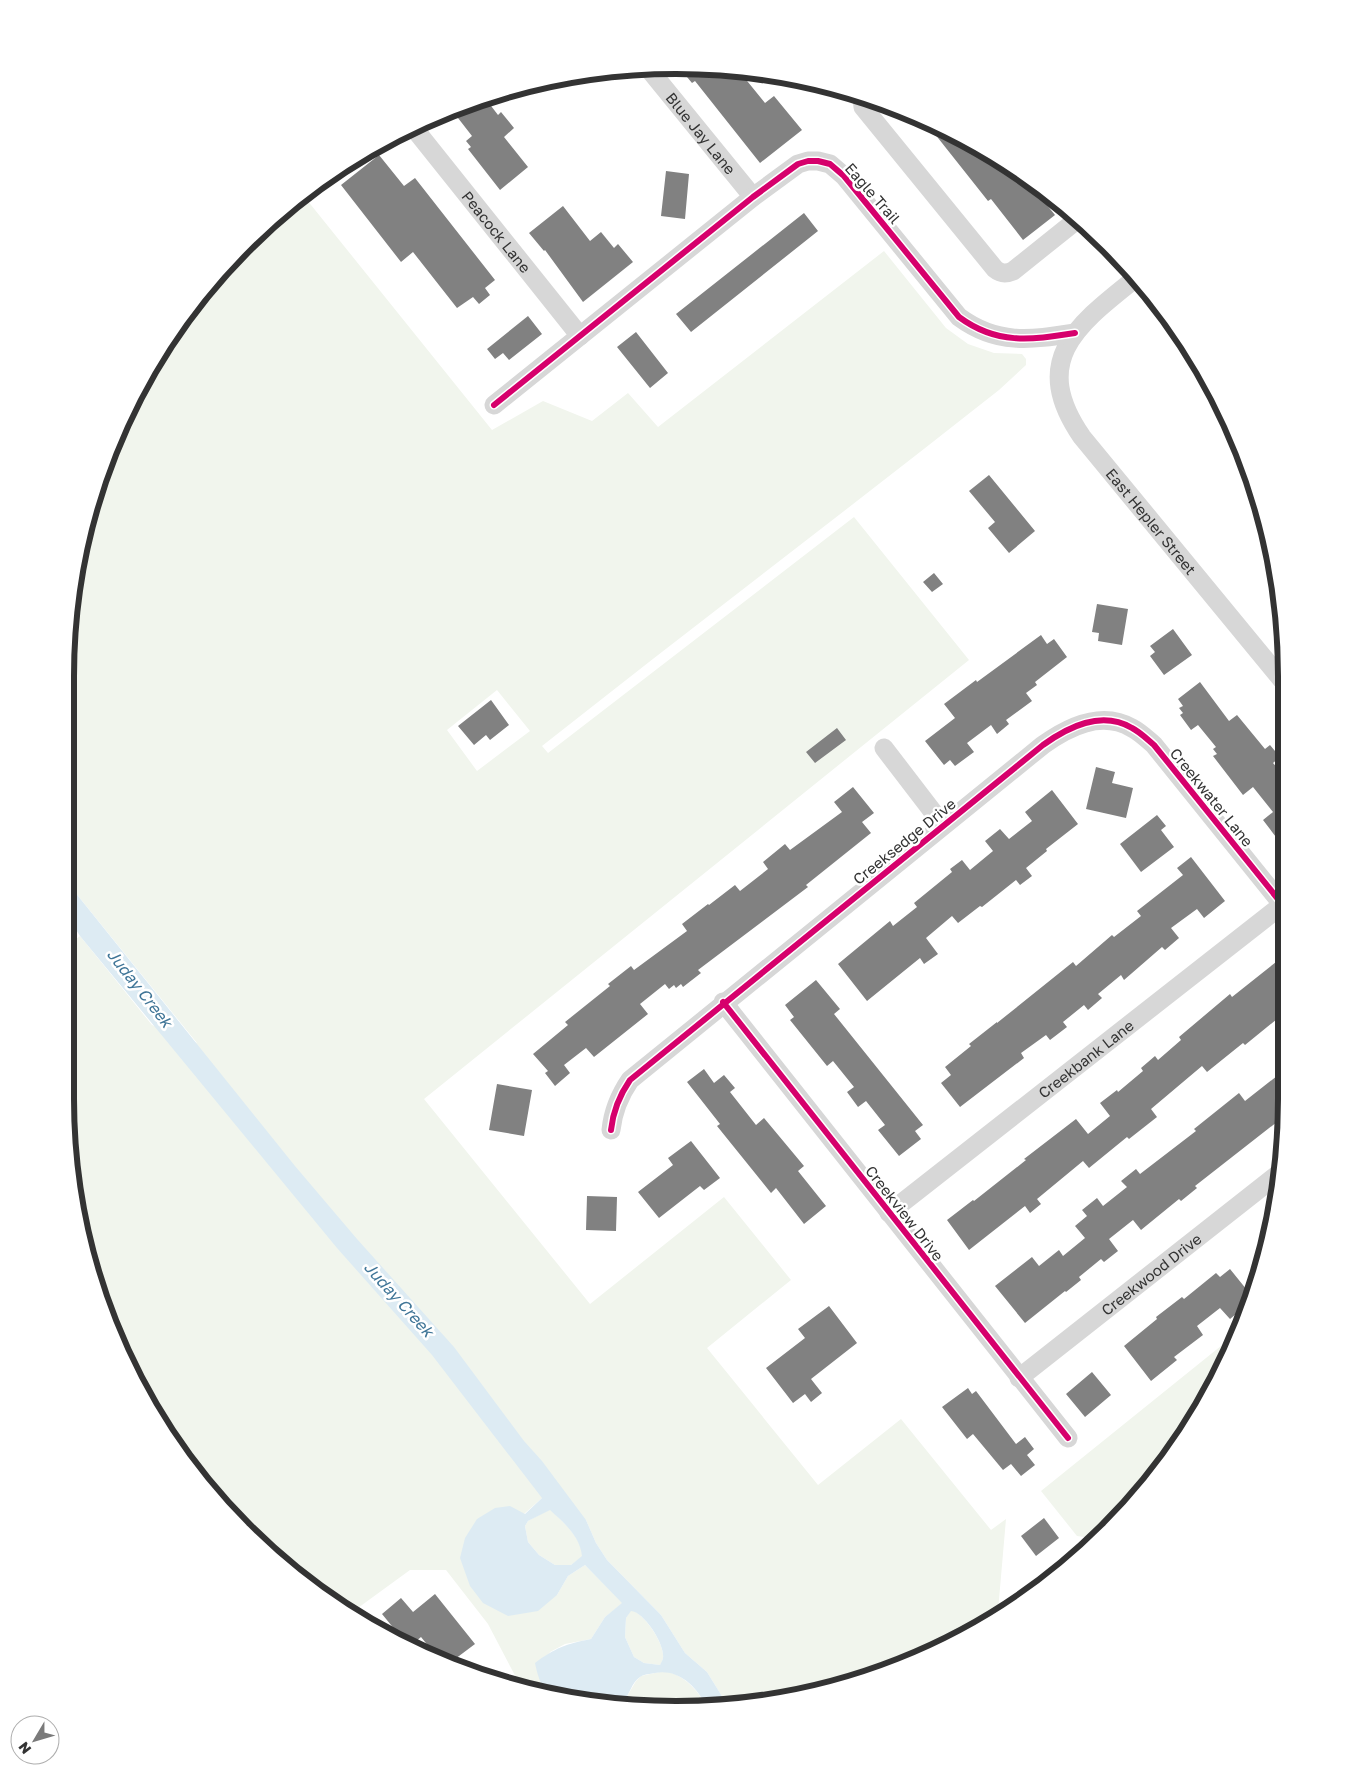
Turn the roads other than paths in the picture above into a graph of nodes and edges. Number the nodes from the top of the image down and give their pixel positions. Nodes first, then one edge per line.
1 (653, 75) edge
2 (863, 104) edge
3 (418, 133) edge
4 (753, 197) junction
5 (1073, 223) edge
6 (1131, 282) edge
7 (580, 336) junction
8 (1070, 340) junction
9 (494, 405) dead end
10 (1278, 675) edge
11 (1111, 714) joint
12 (884, 748) dead end
13 (943, 825) junction
14 (1278, 899) edge
15 (1278, 907) edge
16 (723, 1002) junction
17 (611, 1130) dead end
18 (1273, 1178) edge
19 (890, 1213) junction
20 (1020, 1378) junction
21 (1068, 1438) dead end

1 - 4 street, Blue Jay Lane
2 - 5 street
3 - 7 street, Peacock Lane
4 - 7 street, Eagle Trail
4 - 8 street, Eagle Trail
6 - 8 street
7 - 9 street, Eagle Trail
8 - 10 street, East Hepler Street
11 - 13 street, Creeksedge Drive
11 - 14 street, Creekwater Lane
12 - 13 street
13 - 16 street, Creeksedge Drive
15 - 19 street, Creekbank Lane
16 - 17 street, Creeksedge Drive
16 - 19 street, Creekview Drive
18 - 20 street, Creekwood Drive
19 - 20 street, Creekview Drive
20 - 21 street, Creekview Drive

